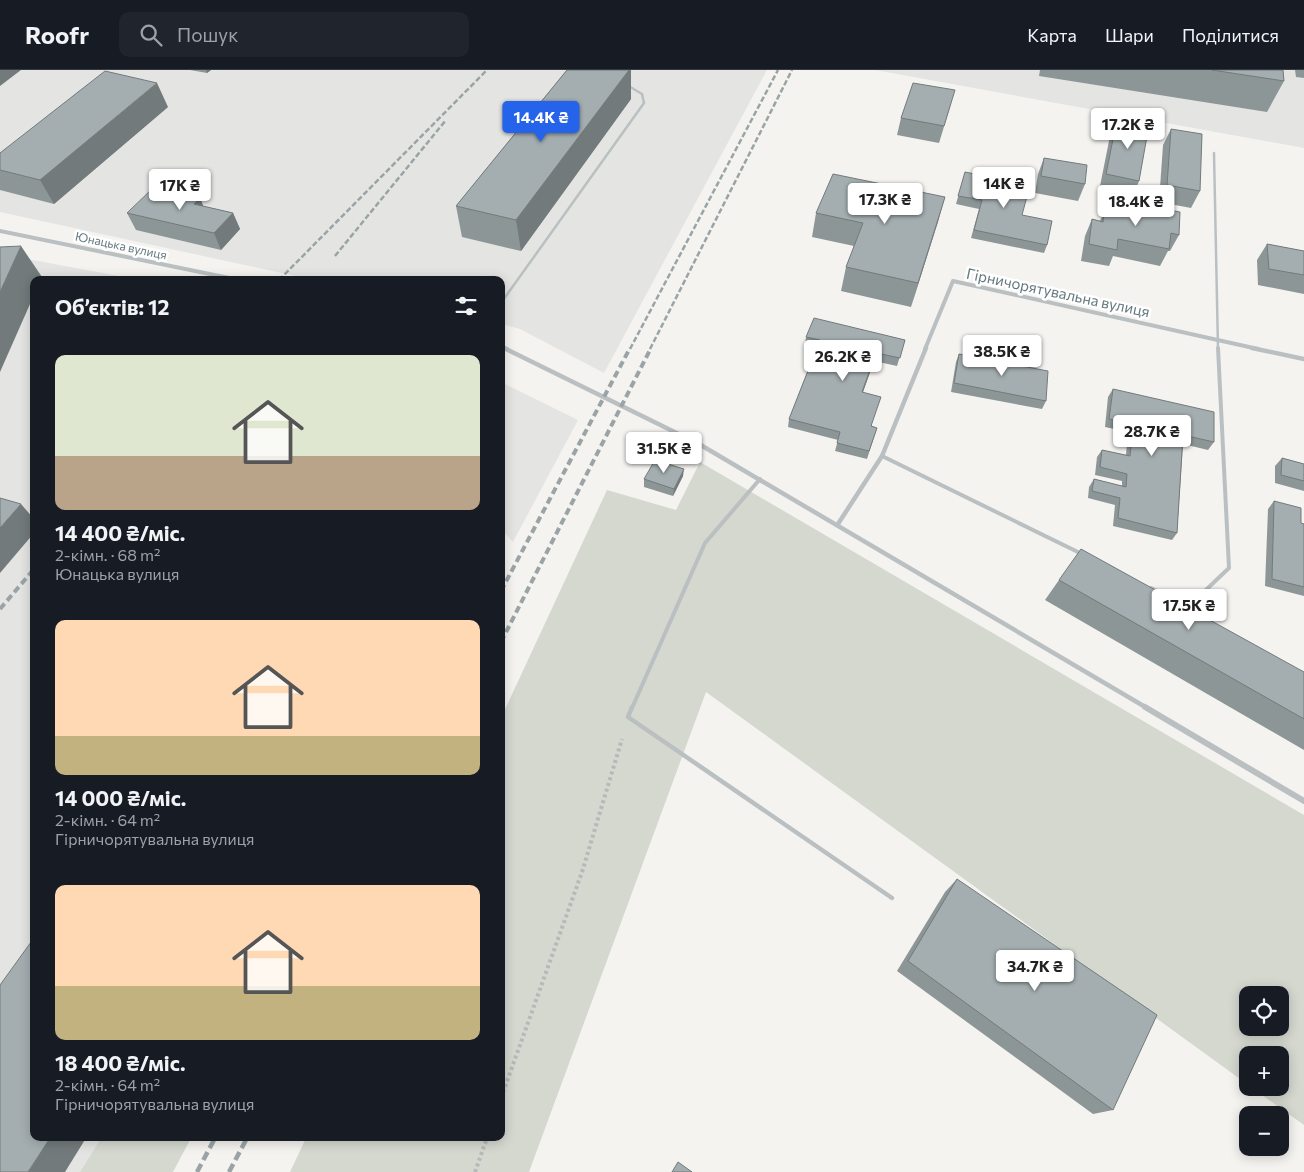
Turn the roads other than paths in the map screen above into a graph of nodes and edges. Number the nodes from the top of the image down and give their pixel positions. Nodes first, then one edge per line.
1 (623, 83) edge
2 (1214, 153) dead end
3 (0, 231) edge
4 (219, 276) edge
5 (505, 297) edge
6 (1218, 340) junction
7 (505, 348) edge
8 (1304, 359) edge
9 (882, 456) junction
10 (760, 479) junction
11 (838, 524) junction
12 (1084, 555) edge
13 (1145, 585) edge
14 (1304, 801) edge
15 (892, 898) dead end

1 - 5 lane
2 - 6 lane
3 - 4 street, Юнацька вулиця
6 - 8 street, Гірничорятувальна вулиця
6 - 9 street, Гірничорятувальна вулиця
6 - 13 lane
7 - 10 street
9 - 11 street, Гірничорятувальна вулиця
9 - 12 lane
10 - 11 street
10 - 15 lane
11 - 14 street

